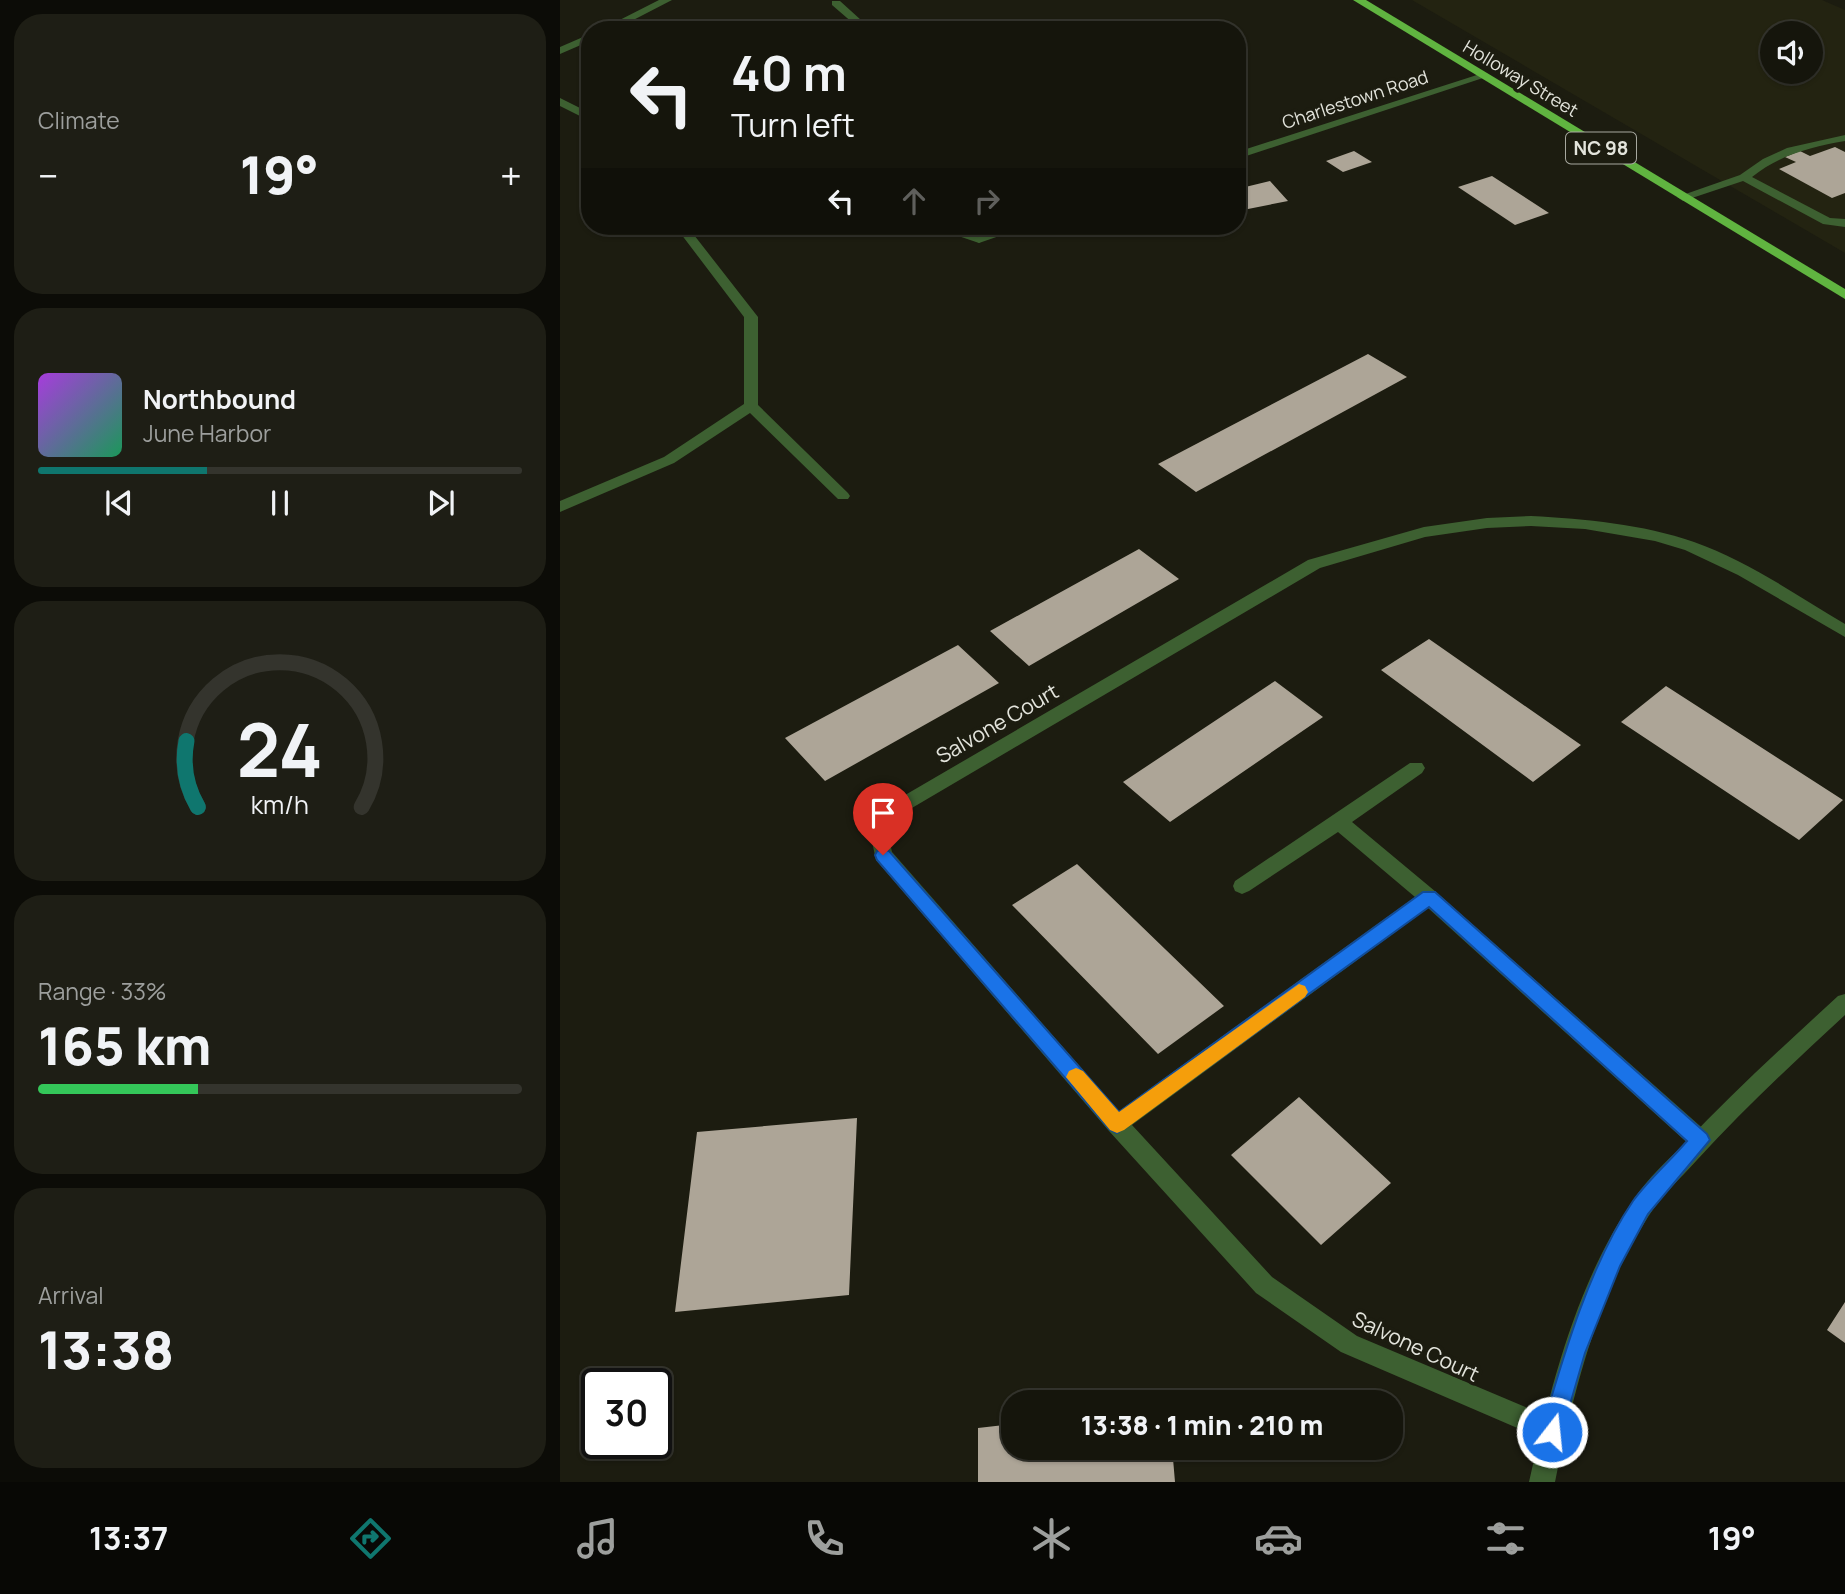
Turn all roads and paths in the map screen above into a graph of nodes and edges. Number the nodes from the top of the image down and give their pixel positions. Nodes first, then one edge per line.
1 (667, 0) edge
2 (1358, 0) edge
3 (836, 3) dead end
4 (624, 21) edge
5 (857, 21) edge
6 (581, 41) edge
7 (560, 51) edge
8 (1484, 76) junction
9 (560, 101) edge
10 (581, 113) edge
11 (1845, 138) edge
12 (1246, 153) edge
13 (1744, 177) junction
14 (1683, 197) junction
15 (1845, 223) edge
16 (688, 235) edge
17 (965, 235) edge
18 (992, 235) edge
19 (1845, 295) edge
20 (751, 406) junction
21 (843, 496) dead end
22 (560, 507) edge
23 (1845, 631) edge
24 (1416, 768) dead end
25 (1339, 822) junction
26 (1242, 886) dead end
27 (1429, 897) junction
28 (1845, 1002) edge
29 (1117, 1124) junction
30 (1700, 1140) junction
31 (1552, 1432) junction
32 (1542, 1482) edge

1 - 4 street
2 - 8 highway, Holloway Street / NC 98
3 - 5 street
6 - 7 street
8 - 12 street, Charlestown Road
8 - 14 highway, Holloway Street / NC 98
9 - 10 street
11 - 13 street
13 - 14 street
13 - 15 street
14 - 19 highway, Holloway Street / NC 98
16 - 20 street
17 - 18 street
20 - 21 street
20 - 22 street
23 - 29 street, Salvone Court
24 - 25 street
25 - 26 street
25 - 27 street
27 - 29 street
27 - 30 street
28 - 30 street
29 - 31 street, Salvone Court
30 - 31 street
31 - 32 street

